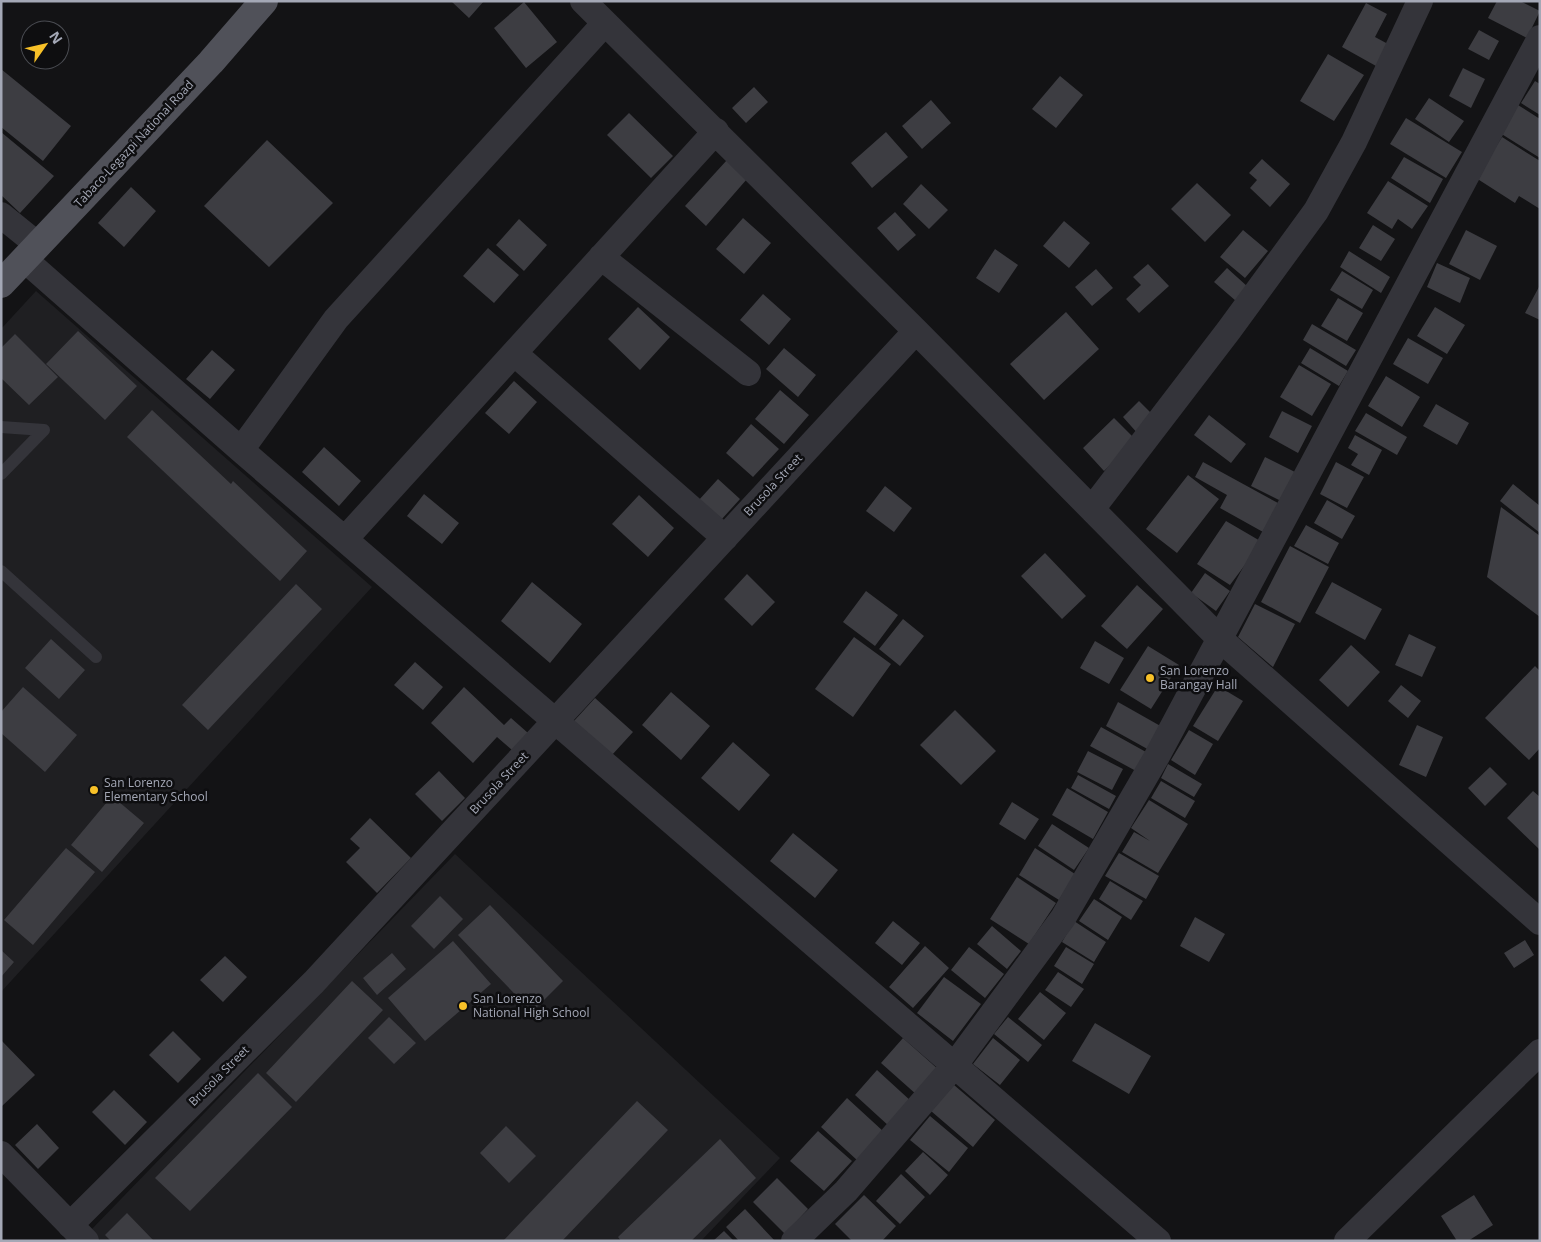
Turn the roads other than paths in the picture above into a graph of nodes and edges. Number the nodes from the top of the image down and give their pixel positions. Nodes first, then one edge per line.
1 (264, 1) edge
2 (582, 1) edge
3 (1420, 1) edge
4 (605, 23) junction
5 (1540, 38) edge
6 (716, 131) junction
7 (1, 215) edge
8 (31, 252) junction
9 (601, 258) junction
10 (1, 284) edge
11 (916, 330) junction
12 (514, 353) junction
13 (748, 373) dead end
14 (1, 427) edge
15 (241, 450) junction
16 (1, 474) edge
17 (1092, 509) junction
18 (725, 538) junction
19 (345, 540) junction
20 (1, 571) edge
21 (1220, 639) junction
22 (96, 657) dead end
23 (556, 722) junction
24 (1540, 922) edge
25 (1540, 1052) edge
26 (954, 1066) junction
27 (1, 1154) edge
28 (78, 1233) edge
29 (794, 1241) edge
30 (1158, 1241) edge
31 (1347, 1241) edge

1 - 8 main road, Tabaco-Legazpi National Road
2 - 4 street
3 - 17 street
4 - 6 street
4 - 15 street
5 - 21 street
6 - 9 street
6 - 11 street
7 - 8 street
8 - 10 main road, Tabaco-Legazpi National Road
8 - 15 street
9 - 12 street
9 - 13 street
11 - 17 street
11 - 18 street, Brusola Street
12 - 18 street
12 - 19 street
14 - 16 lane
15 - 19 street
17 - 21 street
18 - 23 street, Brusola Street
19 - 23 street
20 - 22 lane
21 - 24 street
21 - 26 street
23 - 26 street
23 - 28 street, Brusola Street
25 - 31 street
26 - 29 street
26 - 30 street
27 - 28 street

